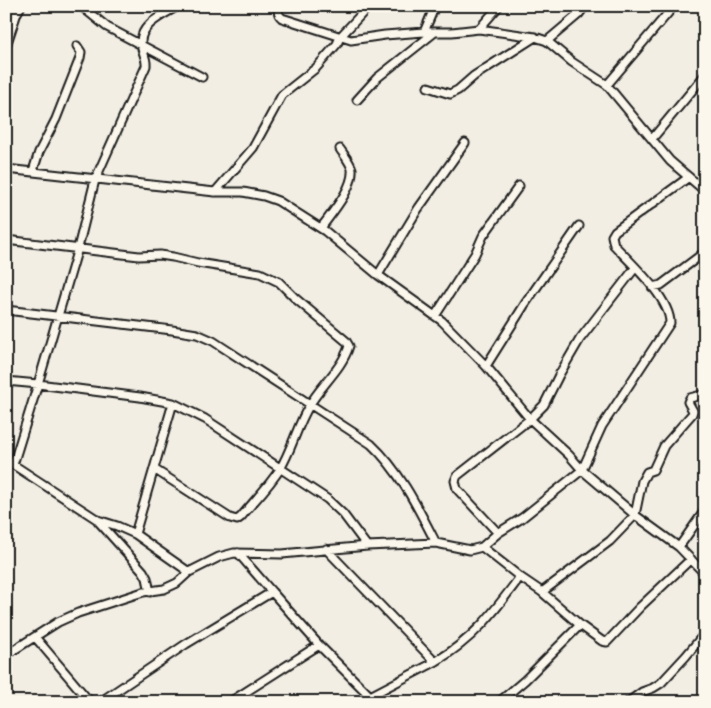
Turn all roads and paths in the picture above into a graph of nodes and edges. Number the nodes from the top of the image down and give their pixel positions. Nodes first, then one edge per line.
1 (22, 6) edge
2 (81, 6) edge
3 (178, 6) edge
4 (280, 6) edge
5 (369, 6) edge
6 (435, 6) edge
7 (499, 6) edge
8 (585, 6) edge
9 (674, 6) edge
10 (6, 10) edge
11 (17, 13) junction
12 (479, 29) junction
13 (424, 32) junction
14 (435, 32) junction
15 (340, 37) junction
16 (534, 37) junction
17 (547, 41) junction
18 (141, 45) junction
19 (6, 46) edge
20 (77, 46) dead end
21 (705, 75) edge
22 (202, 77) dead end
23 (607, 84) junction
24 (428, 87) dead end
25 (357, 100) dead end
26 (652, 139) junction
27 (465, 143) dead end
28 (340, 149) dead end
29 (6, 169) edge
30 (33, 171) junction
31 (690, 177) junction
32 (95, 180) junction
33 (519, 186) dead end
34 (704, 189) edge
35 (215, 192) junction
36 (579, 226) dead end
37 (321, 228) junction
38 (6, 240) edge
39 (78, 248) junction
40 (705, 252) edge
41 (635, 268) junction
42 (378, 275) junction
43 (652, 287) junction
44 (6, 310) edge
45 (59, 316) junction
46 (435, 316) junction
47 (486, 366) junction
48 (6, 381) edge
49 (38, 384) junction
50 (705, 394) edge
51 (173, 402) junction
52 (309, 405) junction
53 (530, 419) junction
54 (9, 462) edge
55 (154, 468) junction
56 (280, 469) junction
57 (582, 470) junction
58 (705, 510) edge
59 (635, 515) junction
60 (98, 520) junction
61 (498, 533) junction
62 (135, 534) junction
63 (436, 542) junction
64 (367, 546) junction
65 (482, 547) junction
66 (679, 547) junction
67 (326, 550) junction
68 (238, 553) junction
69 (690, 559) junction
70 (189, 572) junction
71 (705, 574) edge
72 (520, 577) junction
73 (150, 592) junction
74 (272, 592) junction
75 (542, 592) junction
76 (580, 625) junction
77 (705, 633) edge
78 (35, 637) junction
79 (319, 645) junction
80 (6, 655) edge
81 (435, 662) junction
82 (370, 696) junction
83 (90, 702) edge
84 (100, 702) edge
85 (230, 702) edge
86 (361, 702) edge
87 (380, 702) edge
88 (498, 702) edge
89 (628, 702) edge

1 - 11 street
2 - 18 street
3 - 18 street
4 - 15 street
5 - 15 street
6 - 13 street
7 - 12 street
8 - 17 street
9 - 23 street
10 - 11 street
11 - 19 street
12 - 14 street
12 - 16 street
13 - 14 street
13 - 15 street
14 - 25 street
15 - 35 street
16 - 17 street
16 - 24 street
17 - 23 street
18 - 22 street
18 - 32 street
20 - 30 street
21 - 26 street
23 - 26 street
26 - 31 street
27 - 42 street
28 - 37 street
29 - 30 street
30 - 32 street
31 - 34 street
31 - 41 street
32 - 35 street
32 - 39 street
33 - 46 street
35 - 37 street
36 - 47 street
37 - 42 street
38 - 39 street
39 - 45 street
39 - 52 street
40 - 43 street
41 - 43 street
41 - 53 street
42 - 46 street
43 - 57 street
44 - 45 street
45 - 49 street
45 - 52 street
46 - 47 street
47 - 53 street
48 - 49 street
49 - 51 street
49 - 54 street
50 - 59 street
51 - 55 street
51 - 56 street
52 - 56 street
52 - 63 street
53 - 57 street
53 - 61 street
54 - 60 street
55 - 56 street
55 - 62 street
56 - 64 street
57 - 59 street
57 - 61 street
58 - 66 street
59 - 66 street
59 - 75 street
60 - 62 street
60 - 73 street
61 - 65 street
62 - 70 street
63 - 64 street
63 - 65 street
64 - 67 street
65 - 72 street
66 - 69 street
67 - 68 street
67 - 81 street
68 - 70 street
68 - 74 street
69 - 71 street
69 - 76 street
70 - 73 street
72 - 75 street
72 - 81 street
73 - 78 street
74 - 79 street
74 - 84 street
75 - 76 street
76 - 88 street
77 - 89 street
78 - 80 street
78 - 83 street
79 - 82 street
79 - 85 street
81 - 82 street
82 - 86 street
82 - 87 street

